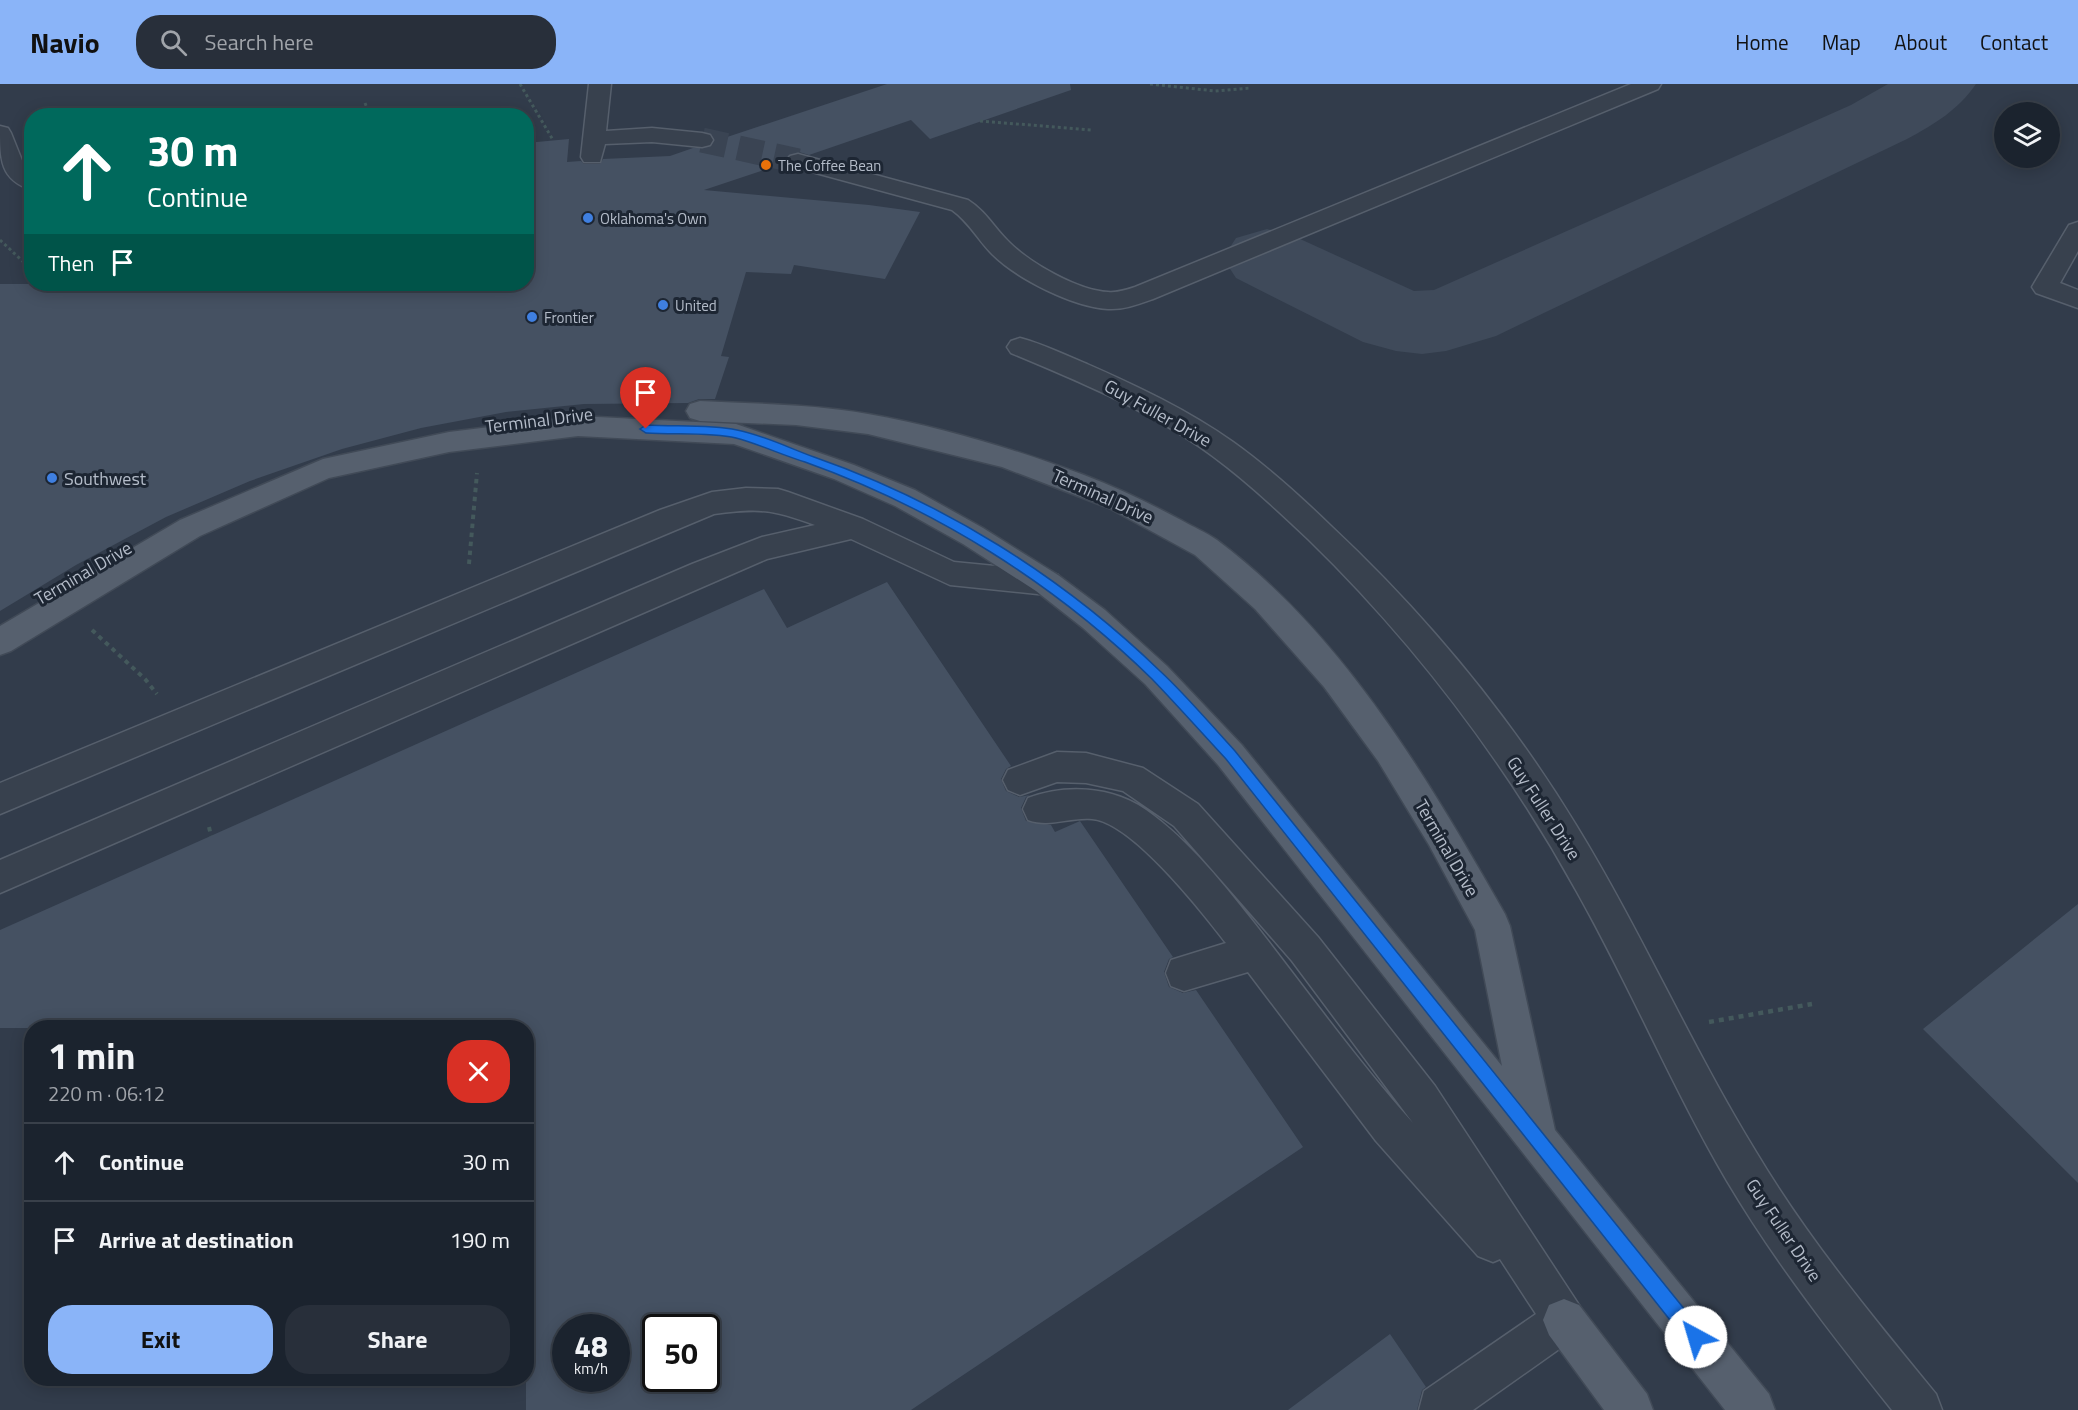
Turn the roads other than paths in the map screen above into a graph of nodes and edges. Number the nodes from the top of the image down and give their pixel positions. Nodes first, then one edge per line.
1 (600, 84) edge
2 (1650, 84) edge
3 (0, 133) edge
4 (702, 140) tunnel mouth
5 (798, 161) tunnel mouth
6 (24, 180) edge
7 (2078, 230) edge
8 (2078, 300) edge
9 (1020, 347) dead end
10 (853, 527) junction
11 (1047, 583) junction
12 (0, 622) edge
13 (0, 642) edge
14 (0, 799) edge
15 (0, 877) edge
16 (1257, 952) junction
17 (1184, 973) dead end
18 (1537, 1138) junction
19 (1564, 1320) junction
20 (1440, 1407) dead end
21 (1631, 1410) edge
22 (1754, 1410) edge
23 (1920, 1410) edge

1 - 4 street
2 - 5 street
3 - 6 street
7 - 8 street
9 - 23 street, Guy Fuller Drive
10 - 11 street
10 - 14 street
10 - 15 street
11 - 13 main road
11 - 18 main road
12 - 18 main road, Terminal Drive
16 - 17 street
16 - 19 street
16 - 19 street
18 - 22 main road, Terminal Drive
19 - 20 street
19 - 21 main road

